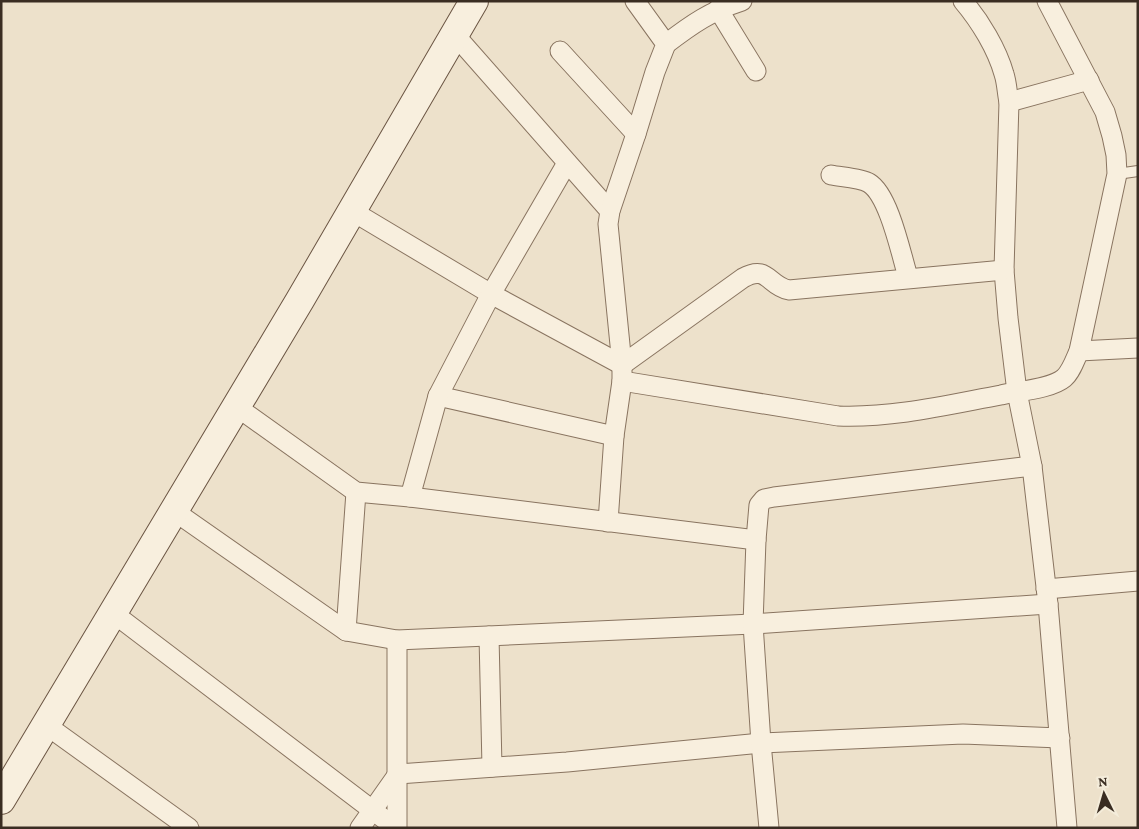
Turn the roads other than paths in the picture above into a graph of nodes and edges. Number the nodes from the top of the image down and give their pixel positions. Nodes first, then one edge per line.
1 (474, 1) edge
2 (635, 1) edge
3 (742, 1) edge
4 (963, 1) edge
5 (1047, 1) edge
6 (718, 9) junction
7 (455, 35) junction
8 (666, 44) junction
9 (560, 51) dead end
10 (756, 72) dead end
11 (1089, 80) junction
12 (1009, 102) junction
13 (636, 134) junction
14 (567, 163) junction
15 (1138, 171) edge
16 (1117, 174) junction
17 (831, 175) dead end
18 (352, 211) junction
19 (610, 211) junction
20 (1004, 270) junction
21 (908, 277) junction
22 (491, 294) junction
23 (1138, 348) edge
24 (1079, 351) junction
25 (622, 373) junction
26 (1017, 392) junction
27 (438, 396) junction
28 (237, 407) junction
29 (614, 436) junction
30 (1032, 466) junction
31 (356, 492) junction
32 (410, 497) junction
33 (174, 512) junction
34 (608, 522) junction
35 (756, 540) junction
36 (1138, 581) edge
37 (1047, 596) junction
38 (113, 614) junction
39 (754, 624) junction
40 (346, 631) junction
41 (488, 636) junction
42 (397, 640) junction
43 (46, 725) junction
44 (1060, 738) junction
45 (761, 743) junction
46 (492, 767) junction
47 (398, 774) junction
48 (1, 800) edge
49 (372, 810) junction
50 (189, 828) edge
51 (360, 828) edge
52 (397, 828) edge
53 (769, 828) edge
54 (1067, 828) edge

1 - 7 street
2 - 8 street
3 - 6 street
4 - 12 street
5 - 11 street
6 - 8 street
6 - 10 street
7 - 14 street
7 - 18 street
8 - 13 street
9 - 13 street
11 - 12 street
11 - 16 street
12 - 20 street
13 - 19 street
14 - 19 street
14 - 22 street
15 - 16 lane
16 - 24 street
17 - 21 street
18 - 22 street
18 - 28 street
19 - 25 street
20 - 21 street
20 - 26 street
21 - 25 street
22 - 25 street
22 - 27 street
23 - 24 street
24 - 26 street
25 - 26 street
25 - 29 street
26 - 30 street
27 - 29 street
27 - 32 street
28 - 31 street
28 - 33 street
29 - 34 street
30 - 35 street
30 - 37 street
31 - 32 street
31 - 40 street
32 - 34 street
33 - 38 street
33 - 40 street
34 - 35 street
35 - 39 street
36 - 37 street
37 - 39 street
37 - 44 street
38 - 43 street
38 - 49 street
39 - 41 street
39 - 45 street
40 - 42 street
41 - 42 street
41 - 46 street
42 - 47 street
43 - 48 street
43 - 50 street
44 - 45 street
44 - 54 street
45 - 46 street
45 - 53 street
46 - 47 street
47 - 49 street
47 - 52 street
49 - 51 street
49 - 52 street

